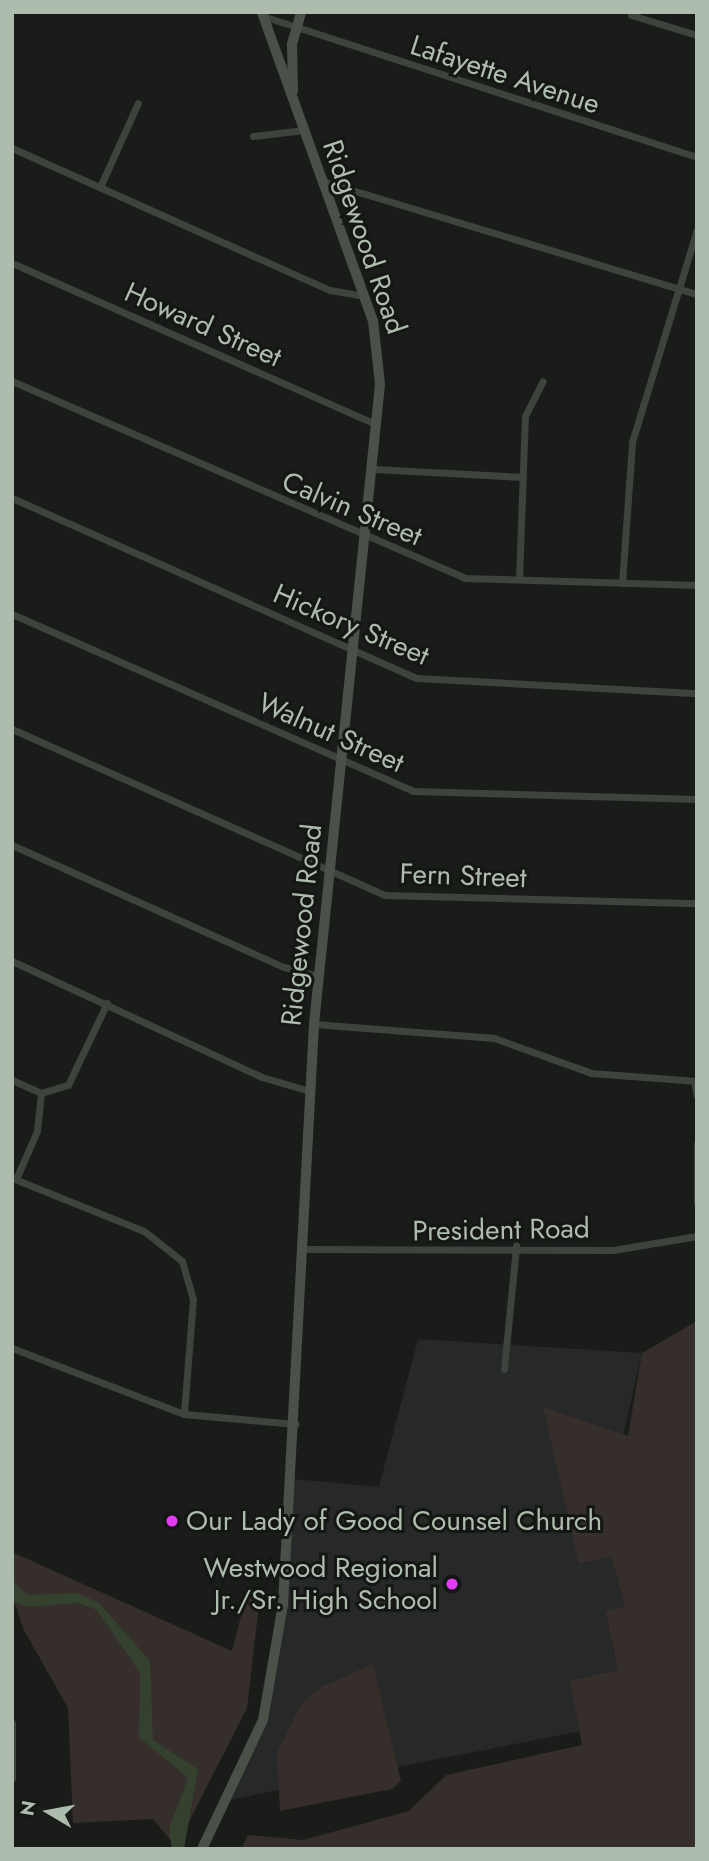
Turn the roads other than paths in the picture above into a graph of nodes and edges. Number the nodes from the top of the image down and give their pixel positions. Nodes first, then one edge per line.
1 (301, 12) edge
2 (262, 13) edge
3 (631, 15) dead end
4 (295, 29) junction
5 (697, 35) edge
6 (138, 103) dead end
7 (294, 104) junction
8 (303, 130) junction
9 (253, 136) dead end
10 (12, 148) edge
11 (697, 157) edge
12 (322, 181) junction
13 (100, 187) junction
14 (697, 230) edge
15 (12, 263) edge
16 (679, 289) junction
17 (697, 294) edge
18 (364, 296) junction
19 (12, 381) edge
20 (543, 381) dead end
21 (377, 425) junction
22 (374, 469) junction
23 (522, 477) junction
24 (12, 498) edge
25 (366, 540) junction
26 (519, 579) junction
27 (622, 583) junction
28 (697, 585) edge
29 (12, 614) edge
30 (355, 651) junction
31 (697, 693) edge
32 (12, 729) edge
33 (342, 762) junction
34 (697, 799) edge
35 (12, 845) edge
36 (329, 870) junction
37 (697, 903) edge
38 (12, 961) edge
39 (318, 976) junction
40 (107, 1003) junction
41 (314, 1024) junction
42 (12, 1080) edge
43 (695, 1081) edge
44 (310, 1091) junction
45 (41, 1093) junction
46 (697, 1096) edge
47 (697, 1143) edge
48 (14, 1179) edge
49 (697, 1202) edge
50 (697, 1236) edge
51 (516, 1246) junction
52 (304, 1249) junction
53 (12, 1348) edge
54 (504, 1369) dead end
55 (184, 1414) junction
56 (297, 1424) junction
57 (12, 1723) edge
58 (12, 1778) edge
59 (202, 1849) edge

1 - 4 main road
2 - 4 street, Lafayette Avenue
2 - 7 main road, Ridgewood Road
3 - 5 street
4 - 7 main road
4 - 11 street, Lafayette Avenue
6 - 13 street
7 - 8 main road, Ridgewood Road
8 - 9 street
8 - 12 main road, Ridgewood Road
10 - 13 street
12 - 16 street
12 - 18 main road, Ridgewood Road
13 - 18 street
14 - 16 street
15 - 21 street, Howard Street
16 - 17 street
16 - 27 street
18 - 21 main road, Ridgewood Road
19 - 25 street, Calvin Street
20 - 23 street
21 - 22 main road, Ridgewood Road
22 - 23 street
22 - 25 main road, Ridgewood Road
23 - 26 street
24 - 30 street, Hickory Street
25 - 26 street, Calvin Street
25 - 30 main road, Ridgewood Road
26 - 27 street, Calvin Street
27 - 28 street, Calvin Street
29 - 33 street, Walnut Street
30 - 31 street, Hickory Street
30 - 33 main road, Ridgewood Road
32 - 36 street, Fern Street
33 - 34 street, Walnut Street
33 - 36 main road, Ridgewood Road
35 - 39 street
36 - 37 street, Fern Street
36 - 39 main road, Ridgewood Road
38 - 40 street
39 - 41 main road, Ridgewood Road
40 - 44 street
40 - 45 street
41 - 43 street
41 - 44 main road, Ridgewood Road
42 - 45 street
43 - 46 street
44 - 52 main road, Ridgewood Road
45 - 48 street
47 - 49 street
48 - 55 street
50 - 51 street, President Road
51 - 52 street, President Road
51 - 54 street
52 - 56 main road, Ridgewood Road
53 - 55 street
55 - 56 street
56 - 59 main road, Ridgewood Road
57 - 58 street

